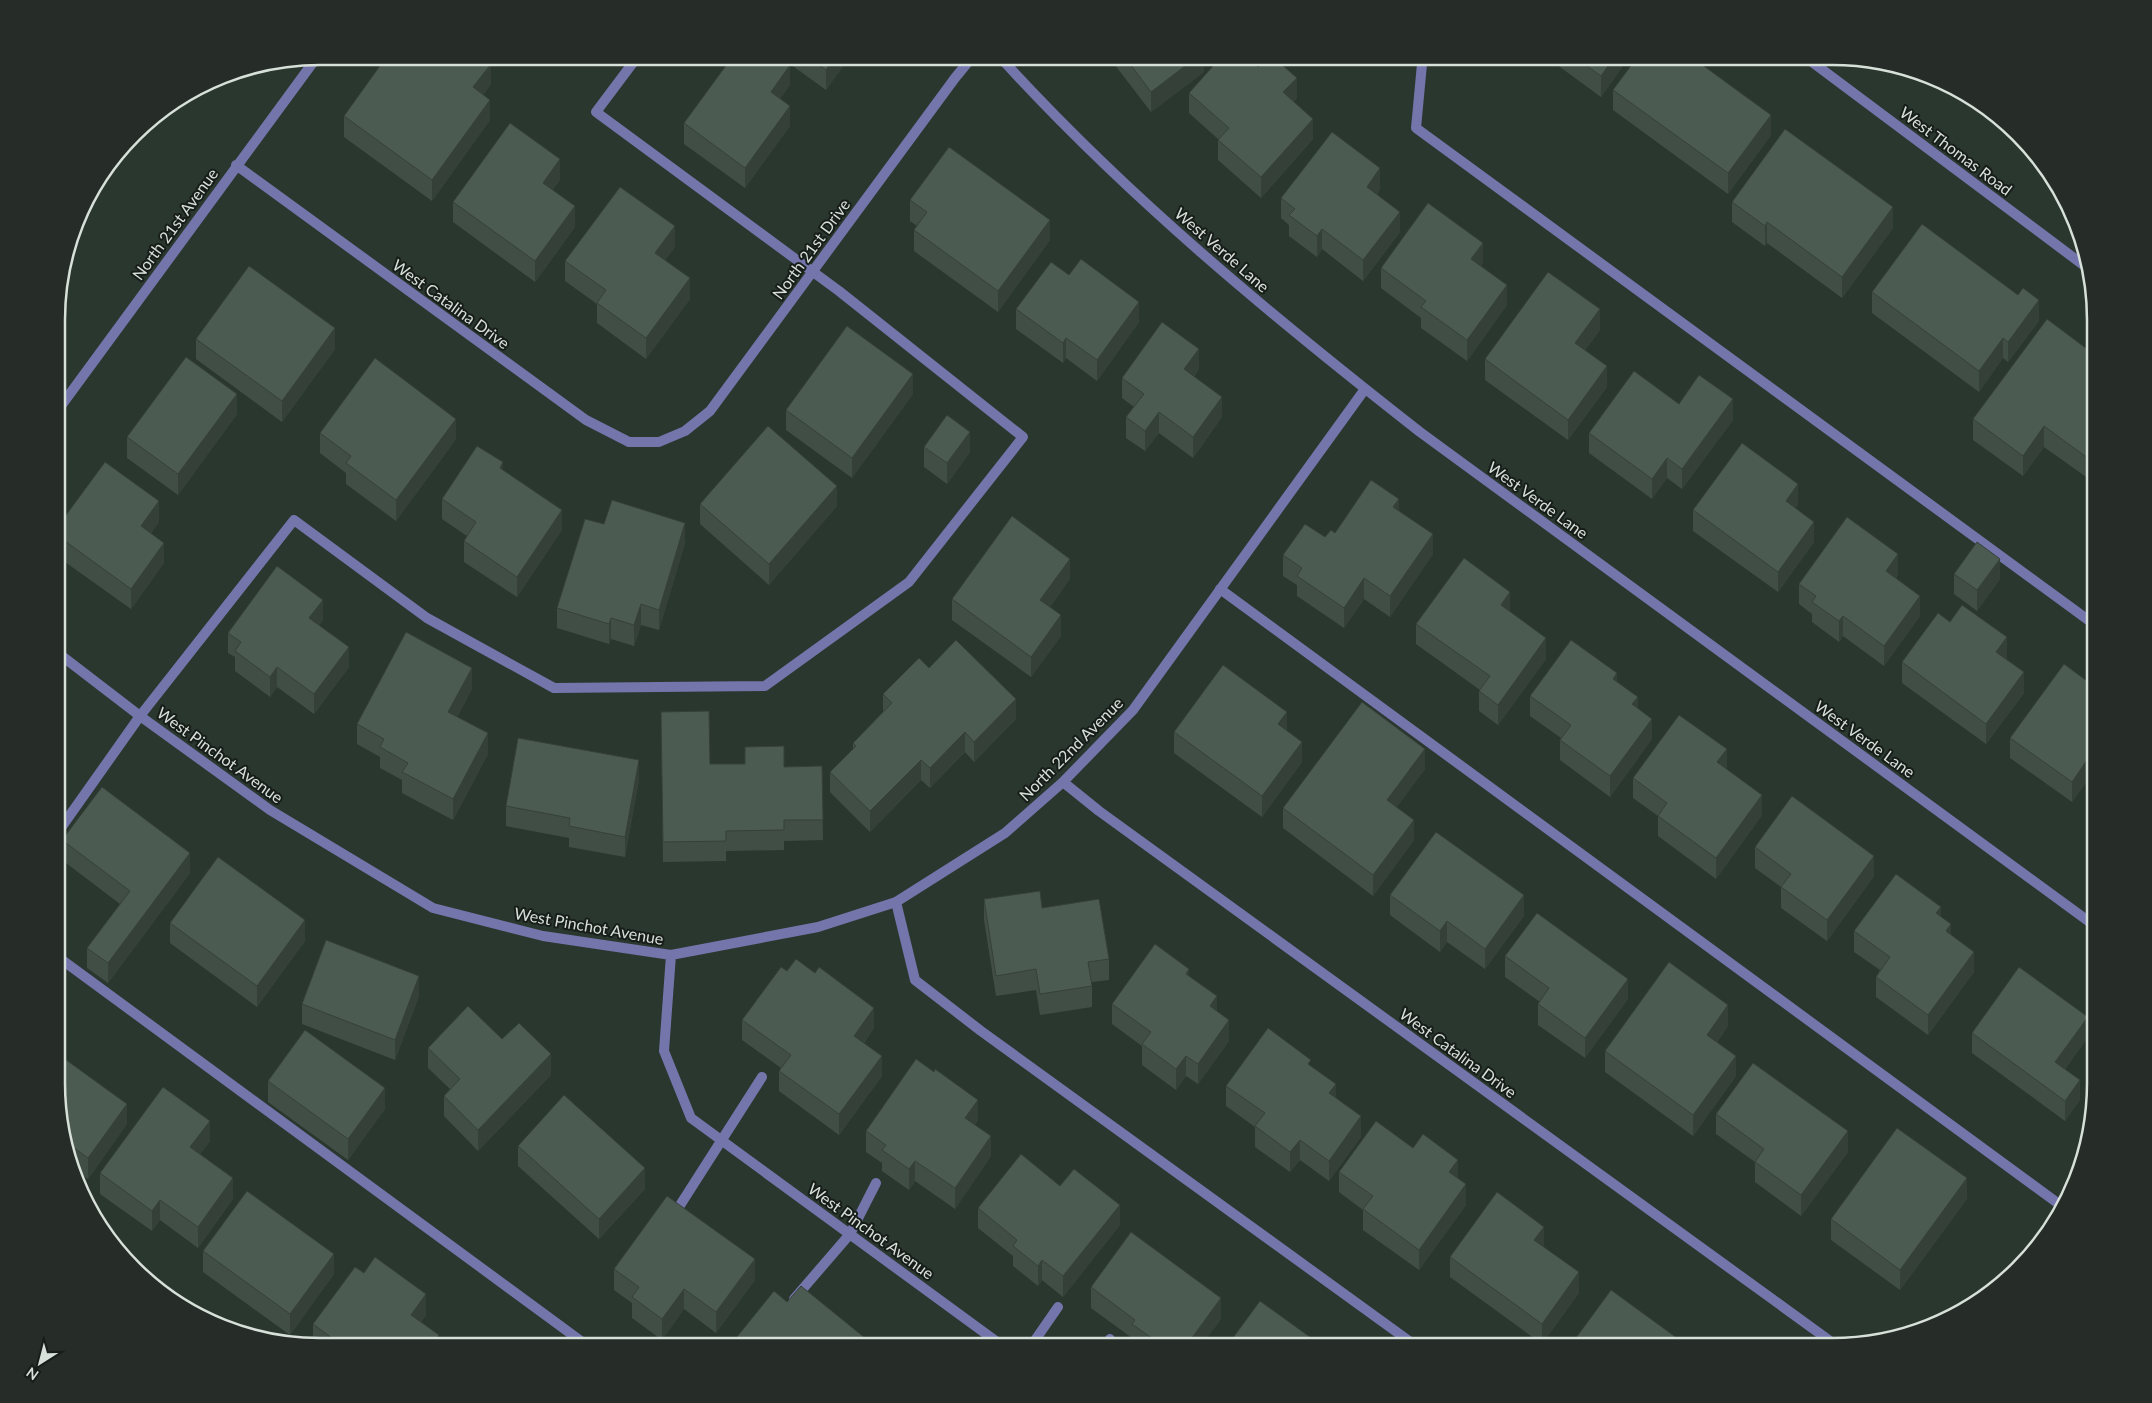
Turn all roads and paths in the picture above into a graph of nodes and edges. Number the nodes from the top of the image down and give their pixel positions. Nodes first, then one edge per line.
1 (631, 65) edge
2 (966, 65) edge
3 (1007, 65) edge
4 (1422, 65) edge
5 (1816, 65) edge
6 (311, 66) edge
7 (236, 165) junction
8 (2080, 263) edge
9 (814, 272) junction
10 (1365, 389) junction
11 (65, 400) edge
12 (659, 442) joint
13 (1220, 589) junction
14 (2087, 619) edge
15 (65, 658) edge
16 (140, 716) junction
17 (1063, 782) junction
18 (65, 822) edge
19 (896, 902) junction
20 (2087, 920) edge
21 (671, 955) junction
22 (65, 962) edge
23 (762, 1077) dead end
24 (722, 1140) junction
25 (876, 1182) dead end
26 (2057, 1203) edge
27 (677, 1210) edge
28 (850, 1234) junction
29 (789, 1306) edge
30 (1058, 1307) dead end
31 (577, 1338) edge
32 (993, 1338) edge
33 (1036, 1338) edge
34 (1405, 1338) edge
35 (1826, 1338) edge

1 - 9 street
2 - 9 street, North 21st Drive
3 - 10 street, West Verde Lane
4 - 14 street
5 - 8 street, West Thomas Road
6 - 7 street, North 21st Avenue
7 - 11 street, North 21st Avenue
7 - 12 street, West Catalina Drive
9 - 12 street, North 21st Drive
9 - 16 street
10 - 13 street, North 22nd Avenue
10 - 20 street, West Verde Lane
13 - 17 street, North 22nd Avenue
13 - 26 street
15 - 16 street, West Pinchot Avenue
16 - 18 street
16 - 21 street, West Pinchot Avenue
17 - 19 street, North 22nd Avenue
17 - 35 street, West Catalina Drive
19 - 21 street, North 22nd Avenue
19 - 34 street
21 - 24 street, West Pinchot Avenue
22 - 31 street
23 - 24 street
24 - 27 street
24 - 28 street, West Pinchot Avenue
25 - 28 street
28 - 29 street
28 - 32 street, West Pinchot Avenue
30 - 33 street

